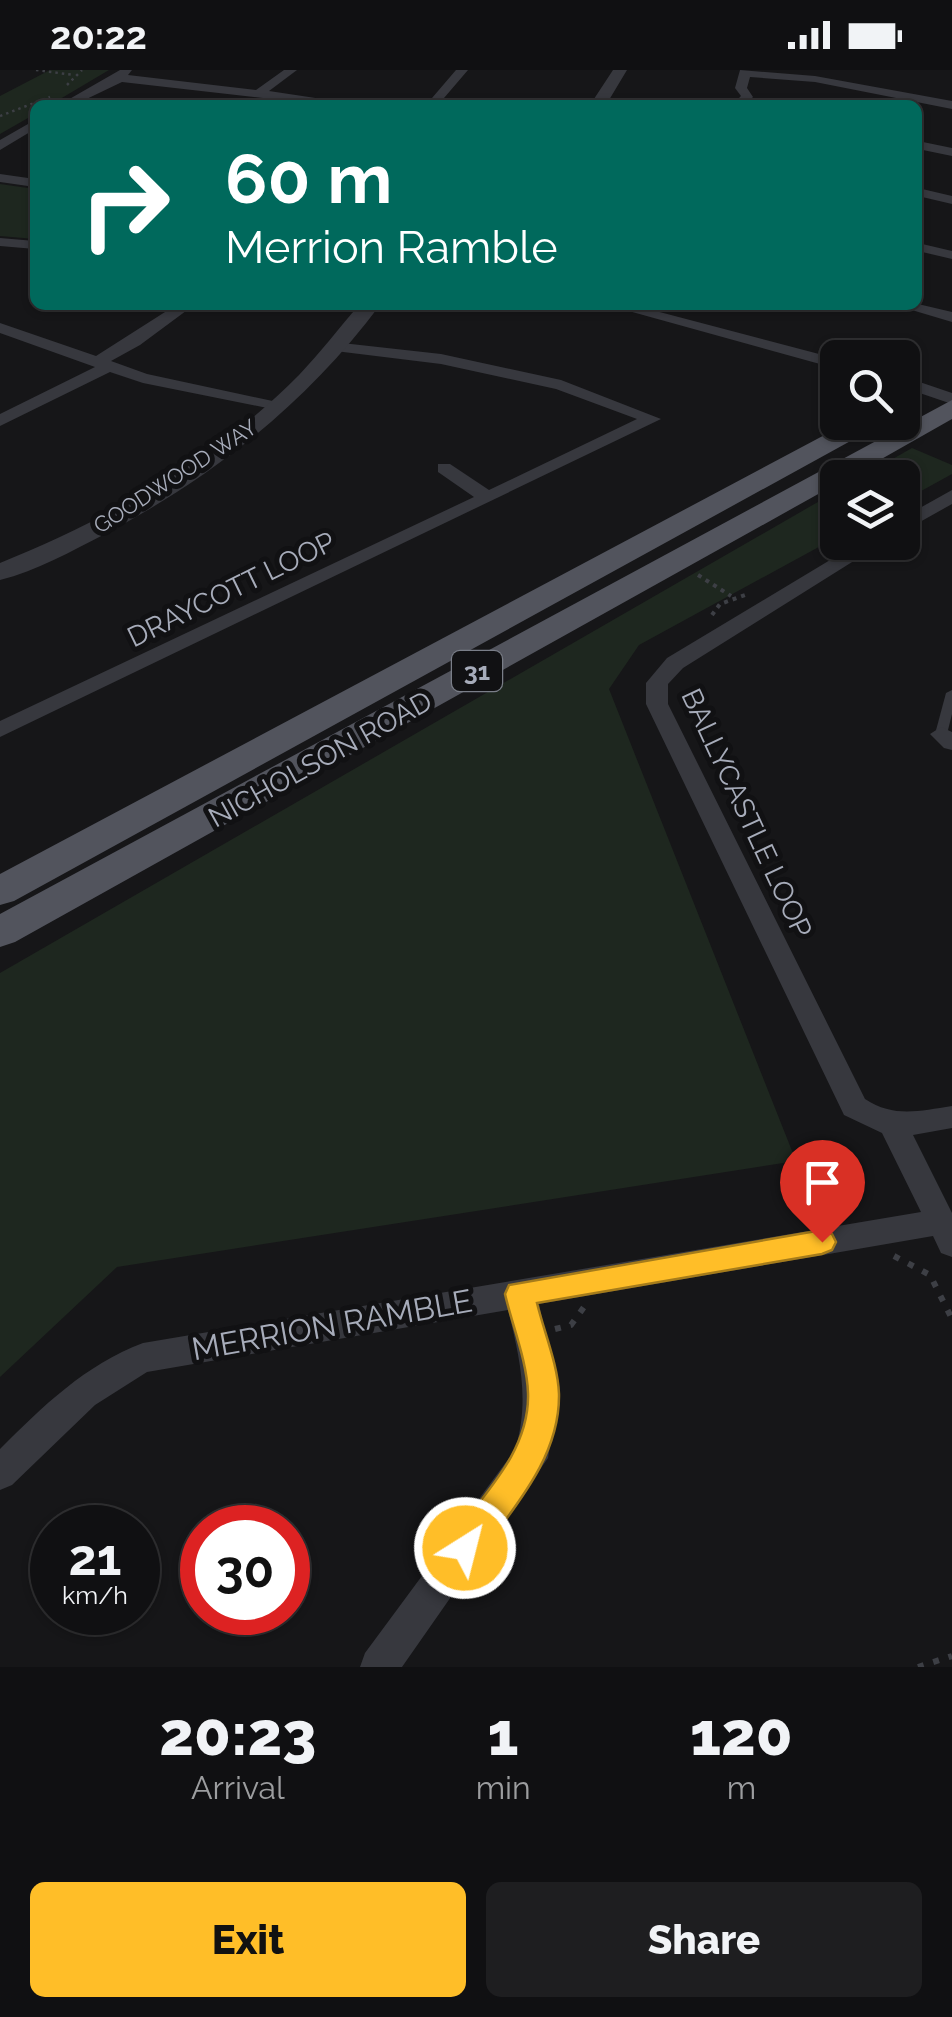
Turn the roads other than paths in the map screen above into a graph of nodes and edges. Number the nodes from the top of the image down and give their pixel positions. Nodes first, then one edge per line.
1 (290, 70) edge
2 (304, 70) edge
3 (462, 70) edge
4 (620, 70) edge
5 (746, 72) edge
6 (123, 74) edge
7 (865, 75) dead end
8 (787, 76) junction
9 (853, 86) junction
10 (774, 90) dead end
11 (258, 94) junction
12 (74, 100) edge
13 (311, 100) edge
14 (436, 100) edge
15 (601, 100) edge
16 (742, 100) edge
17 (952, 106) edge
18 (30, 127) edge
19 (0, 146) edge
20 (922, 146) edge
21 (952, 152) edge
22 (0, 178) edge
23 (30, 182) edge
24 (922, 193) edge
25 (952, 200) edge
26 (0, 242) edge
27 (30, 245) edge
28 (922, 248) edge
29 (952, 255) edge
30 (179, 310) edge
31 (366, 310) edge
32 (634, 310) edge
33 (922, 310) edge
34 (952, 317) edge
35 (0, 328) edge
36 (333, 347) junction
37 (820, 359) edge
38 (103, 364) junction
39 (929, 396) edge
40 (276, 408) junction
41 (0, 421) edge
42 (837, 440) edge
43 (444, 468) dead end
44 (952, 496) edge
45 (487, 497) junction
46 (920, 515) edge
47 (845, 560) edge
48 (0, 572) edge
49 (952, 694) edge
50 (0, 730) edge
51 (947, 738) edge
52 (0, 892) edge
53 (0, 932) edge
54 (952, 1118) edge
55 (894, 1127) junction
56 (946, 1233) edge
57 (520, 1294) junction
58 (0, 1473) edge
59 (378, 1667) edge

1 - 2 street
1 - 11 street
3 - 14 street
4 - 15 street
5 - 8 street
5 - 16 street
6 - 11 street
6 - 12 street
7 - 9 street
8 - 9 street
8 - 10 street
9 - 17 street
11 - 13 street
18 - 19 street
20 - 21 street
22 - 23 street
24 - 25 street
26 - 27 street
28 - 29 street
30 - 38 street
31 - 36 street, GOODWOOD WAY
32 - 37 street
33 - 34 street
35 - 38 street
36 - 40 street, GOODWOOD WAY
36 - 45 street, DRAYCOTT LOOP
38 - 40 street
38 - 41 street
39 - 53 main road, NICHOLSON ROAD / 31
40 - 48 street, GOODWOOD WAY
42 - 52 main road, NICHOLSON ROAD / 31
43 - 45 street
44 - 46 street
45 - 50 street, DRAYCOTT LOOP
47 - 55 street, BALLYCASTLE LOOP
49 - 51 lane
54 - 55 street
55 - 56 street
56 - 57 street, MERRION RAMBLE
57 - 58 street, MERRION RAMBLE
57 - 59 street

